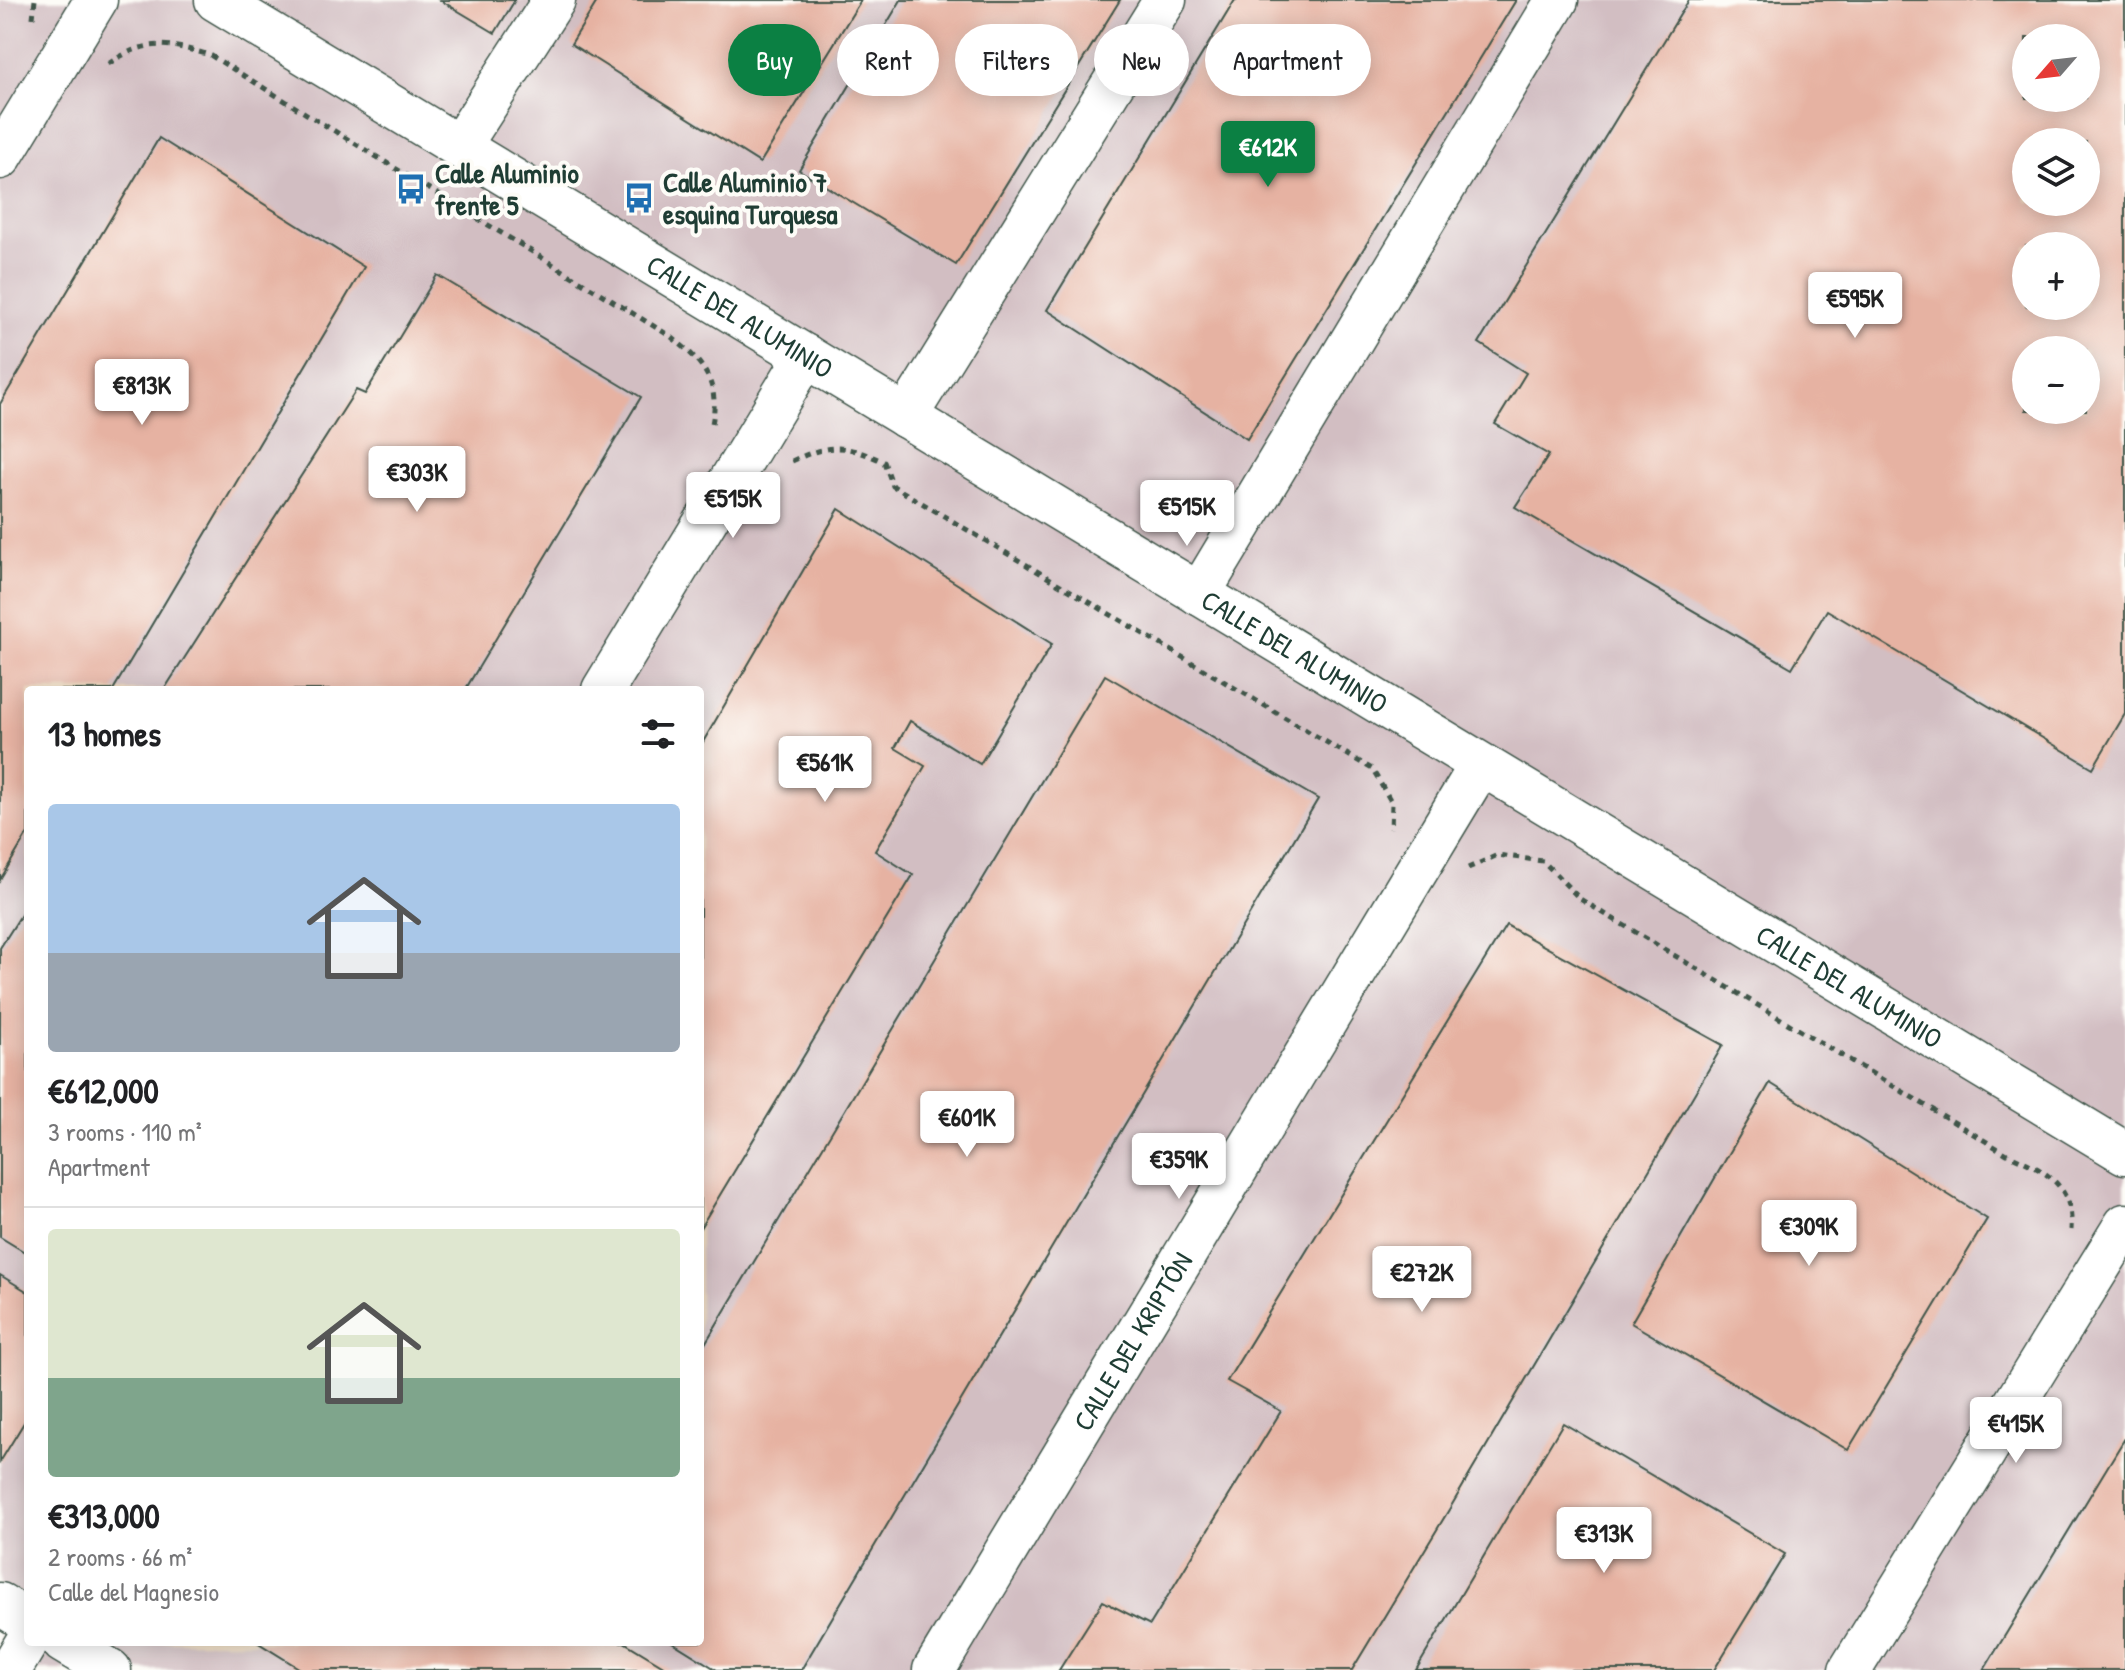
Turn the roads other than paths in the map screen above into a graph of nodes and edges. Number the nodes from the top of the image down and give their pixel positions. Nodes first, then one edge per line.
1 (96, 0) edge
2 (216, 0) edge
3 (554, 0) edge
4 (1165, 0) edge
5 (1557, 0) edge
6 (459, 147) junction
7 (0, 158) edge
8 (806, 356) junction
9 (906, 417) junction
10 (1199, 594) junction
11 (605, 686) edge
12 (1480, 766) junction
13 (2125, 1153) edge
14 (2125, 1225) edge
15 (0, 1604) edge
16 (24, 1619) edge
17 (24, 1646) edge
18 (70, 1646) edge
19 (10, 1670) edge
20 (110, 1670) edge
21 (934, 1670) edge
22 (1850, 1670) edge

1 - 7 street
2 - 6 street, CALLE DEL ALUMINIO
3 - 6 street
4 - 9 street
5 - 10 street
6 - 8 street, CALLE DEL ALUMINIO
8 - 9 street, CALLE DEL ALUMINIO
8 - 11 street
9 - 10 street, CALLE DEL ALUMINIO
10 - 12 street, CALLE DEL ALUMINIO
12 - 13 street, CALLE DEL ALUMINIO
12 - 21 street, CALLE DEL KRIPTÓN
14 - 22 street
15 - 16 street
17 - 19 street
18 - 20 street

